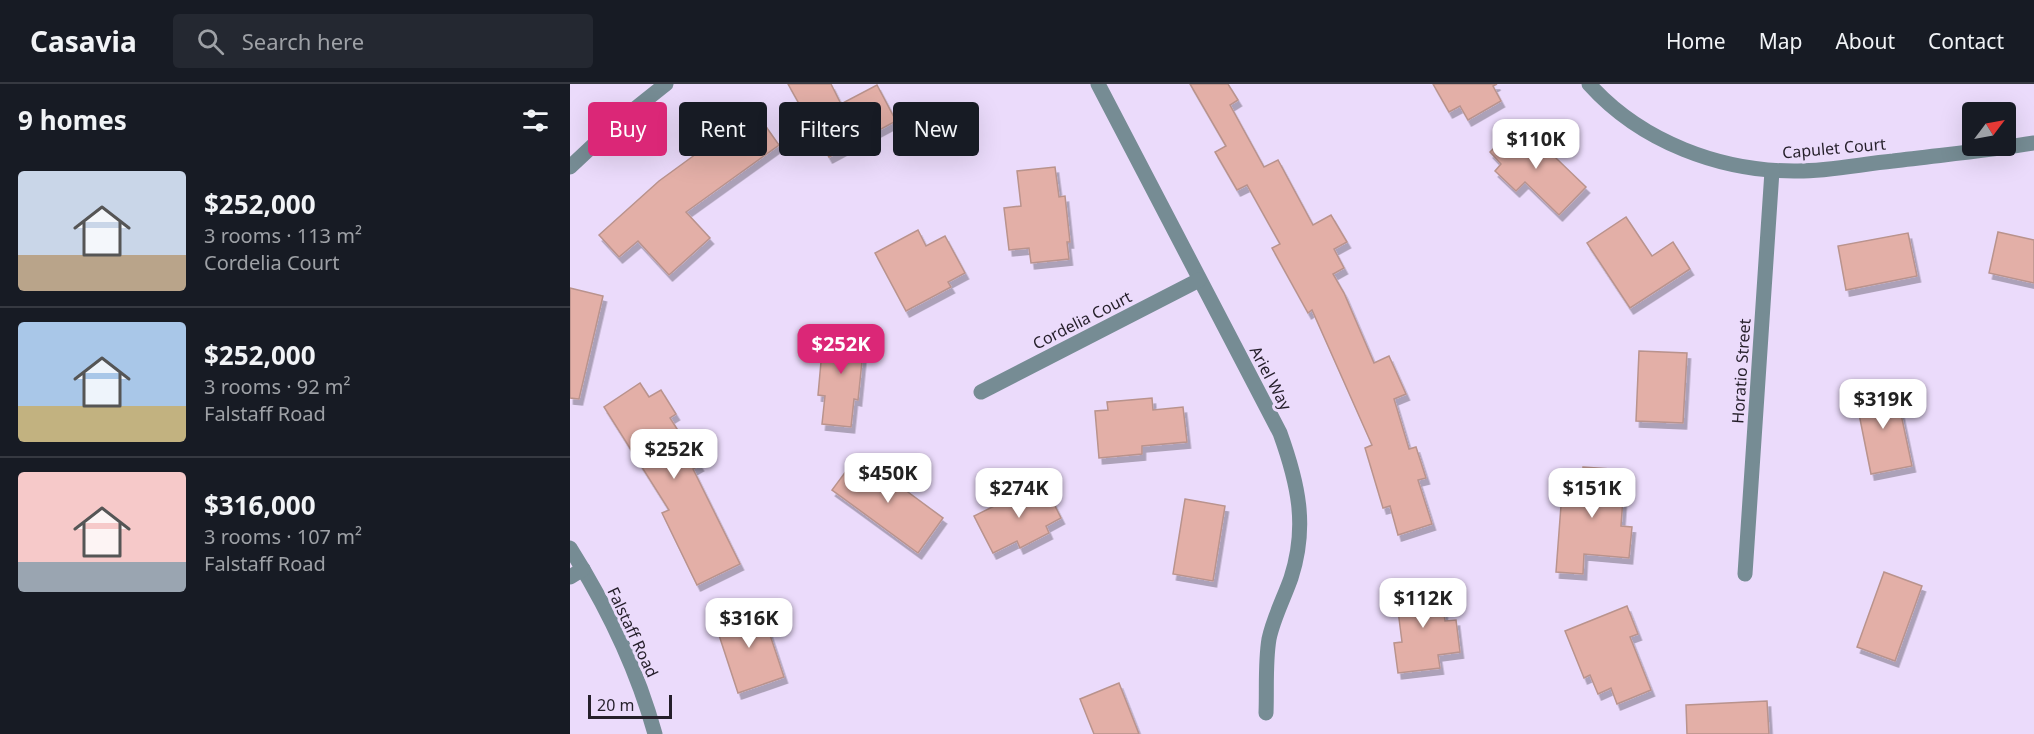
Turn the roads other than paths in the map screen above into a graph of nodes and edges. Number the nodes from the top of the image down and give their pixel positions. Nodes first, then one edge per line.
1 (666, 84) edge
2 (1098, 84) edge
3 (1589, 84) edge
4 (2034, 142) edge
5 (570, 167) edge
6 (1772, 171) junction
7 (1199, 280) junction
8 (981, 392) dead end
9 (570, 548) edge
10 (577, 573) edge
11 (1745, 574) dead end
12 (1266, 713) dead end
13 (655, 734) edge

1 - 5 street
2 - 7 street, Ariel Way
3 - 6 street, Capulet Court
4 - 6 street, Capulet Court
6 - 11 street, Horatio Street
7 - 8 street, Cordelia Court
7 - 12 street, Ariel Way
9 - 10 street, Falstaff Road
10 - 13 street, Falstaff Road

